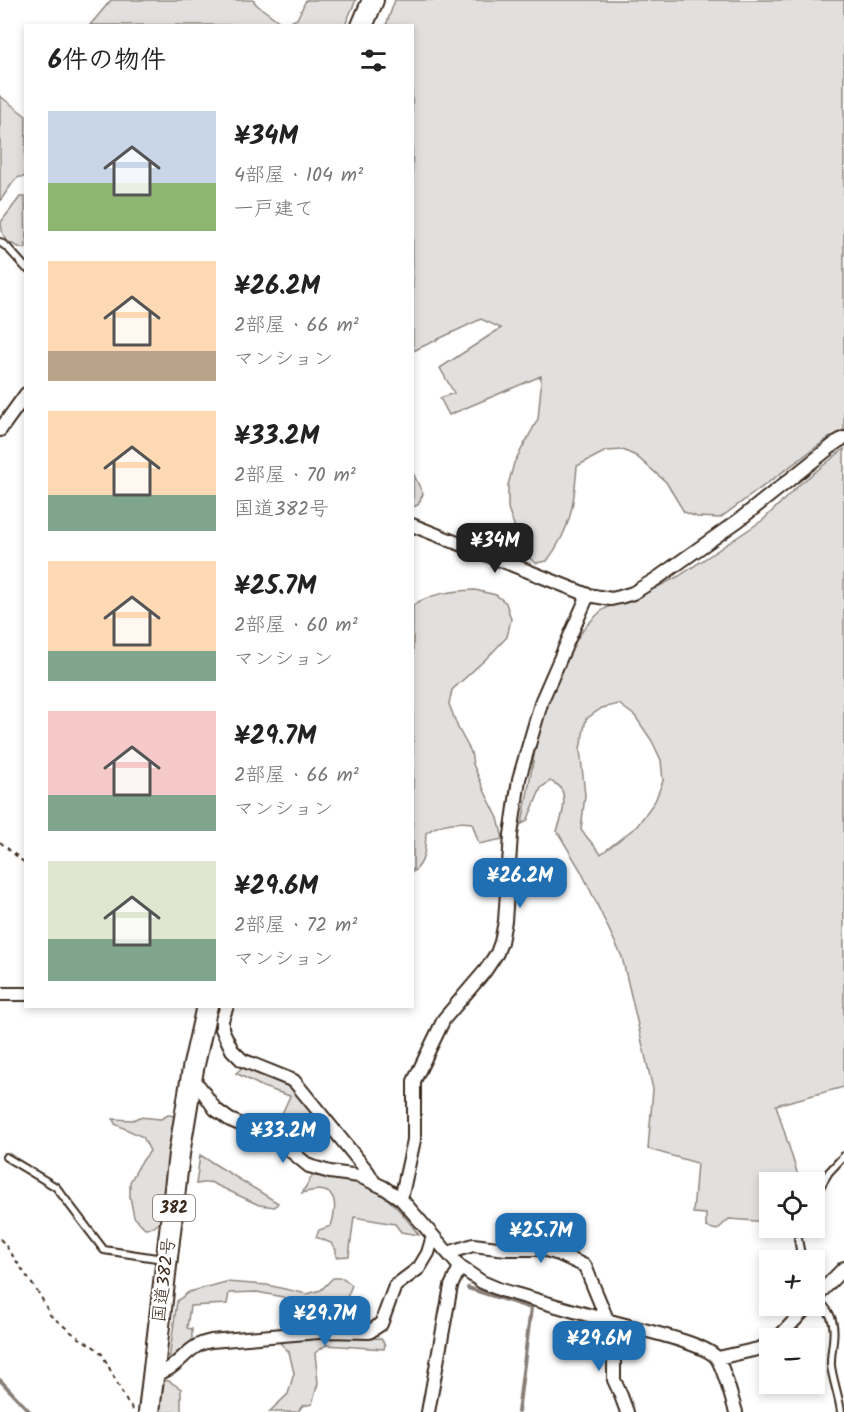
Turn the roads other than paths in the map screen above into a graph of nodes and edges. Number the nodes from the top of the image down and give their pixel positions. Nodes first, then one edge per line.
1 (373, 0) edge
2 (363, 24) edge
3 (0, 242) edge
4 (24, 266) edge
5 (24, 397) edge
6 (0, 430) edge
7 (844, 438) edge
8 (414, 526) edge
9 (588, 595) junction
10 (0, 994) edge
11 (24, 994) edge
12 (207, 1008) edge
13 (226, 1008) edge
14 (191, 1083) junction
15 (844, 1156) edge
16 (6, 1157) dead end
17 (825, 1179) edge
18 (374, 1182) junction
19 (401, 1199) junction
20 (433, 1236) junction
21 (448, 1254) junction
22 (167, 1259) junction
23 (460, 1267) junction
24 (844, 1268) edge
25 (825, 1288) edge
26 (825, 1310) edge
27 (798, 1316) edge
28 (608, 1320) junction
29 (787, 1328) edge
30 (759, 1349) edge
31 (717, 1358) junction
32 (153, 1373) junction
33 (149, 1412) edge
34 (428, 1412) edge
35 (627, 1412) edge
36 (736, 1412) edge
37 (841, 1412) edge

1 - 2 highway
3 - 4 lane
5 - 6 street
7 - 9 street
8 - 9 street
9 - 19 street
10 - 11 street
12 - 14 highway, 国道382号 / 382
13 - 18 street
14 - 18 street
14 - 22 highway, 国道382号 / 382
15 - 17 lane
16 - 22 lane
18 - 19 street
19 - 20 street
20 - 21 street
20 - 32 street
21 - 23 street
21 - 28 street
22 - 32 highway, 国道382号 / 382
23 - 28 street
23 - 34 street
24 - 25 street
26 - 37 lane
27 - 29 street
28 - 31 street
28 - 35 street
30 - 31 street
31 - 36 street
32 - 33 highway, 国道382号 / 382

